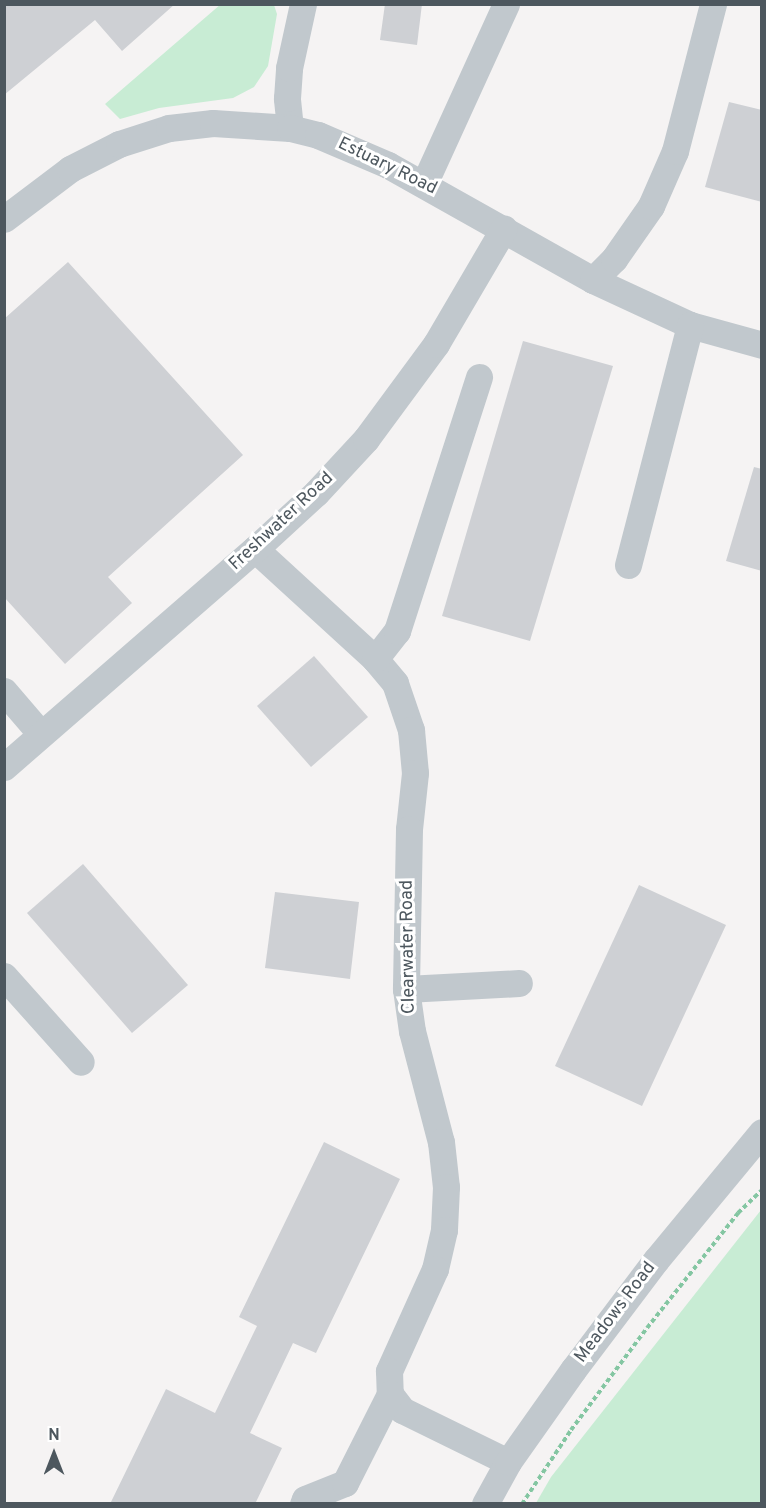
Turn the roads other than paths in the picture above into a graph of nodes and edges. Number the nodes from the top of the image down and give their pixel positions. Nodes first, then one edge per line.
1 (303, 4) edge
2 (506, 4) edge
3 (713, 4) edge
4 (290, 128) junction
5 (424, 184) junction
6 (4, 219) edge
7 (504, 228) junction
8 (592, 280) junction
9 (690, 325) junction
10 (762, 345) edge
11 (478, 377) dead end
12 (255, 549) junction
13 (628, 565) dead end
14 (375, 659) junction
15 (12, 700) edge
16 (40, 733) junction
17 (4, 767) edge
18 (4, 976) edge
19 (519, 983) dead end
20 (406, 989) junction
21 (81, 1062) dead end
22 (762, 1132) edge
23 (390, 1394) junction
24 (508, 1462) junction
25 (303, 1503) edge
26 (484, 1503) edge

1 - 4 street
2 - 5 street
3 - 8 street
4 - 5 street, Estuary Road
4 - 6 street, Estuary Road
5 - 7 street, Estuary Road
7 - 8 street, Estuary Road
7 - 12 street, Freshwater Road
8 - 9 street, Estuary Road
9 - 10 street, Estuary Road
9 - 13 street
11 - 14 street
12 - 14 street, Clearwater Road
12 - 16 street, Freshwater Road
14 - 20 street, Clearwater Road
15 - 16 street
16 - 17 street, Freshwater Road
18 - 21 street
19 - 20 street
20 - 23 street, Clearwater Road
22 - 24 street, Meadows Road
23 - 24 street
23 - 25 street, Clearwater Road
24 - 26 street, Meadows Road

